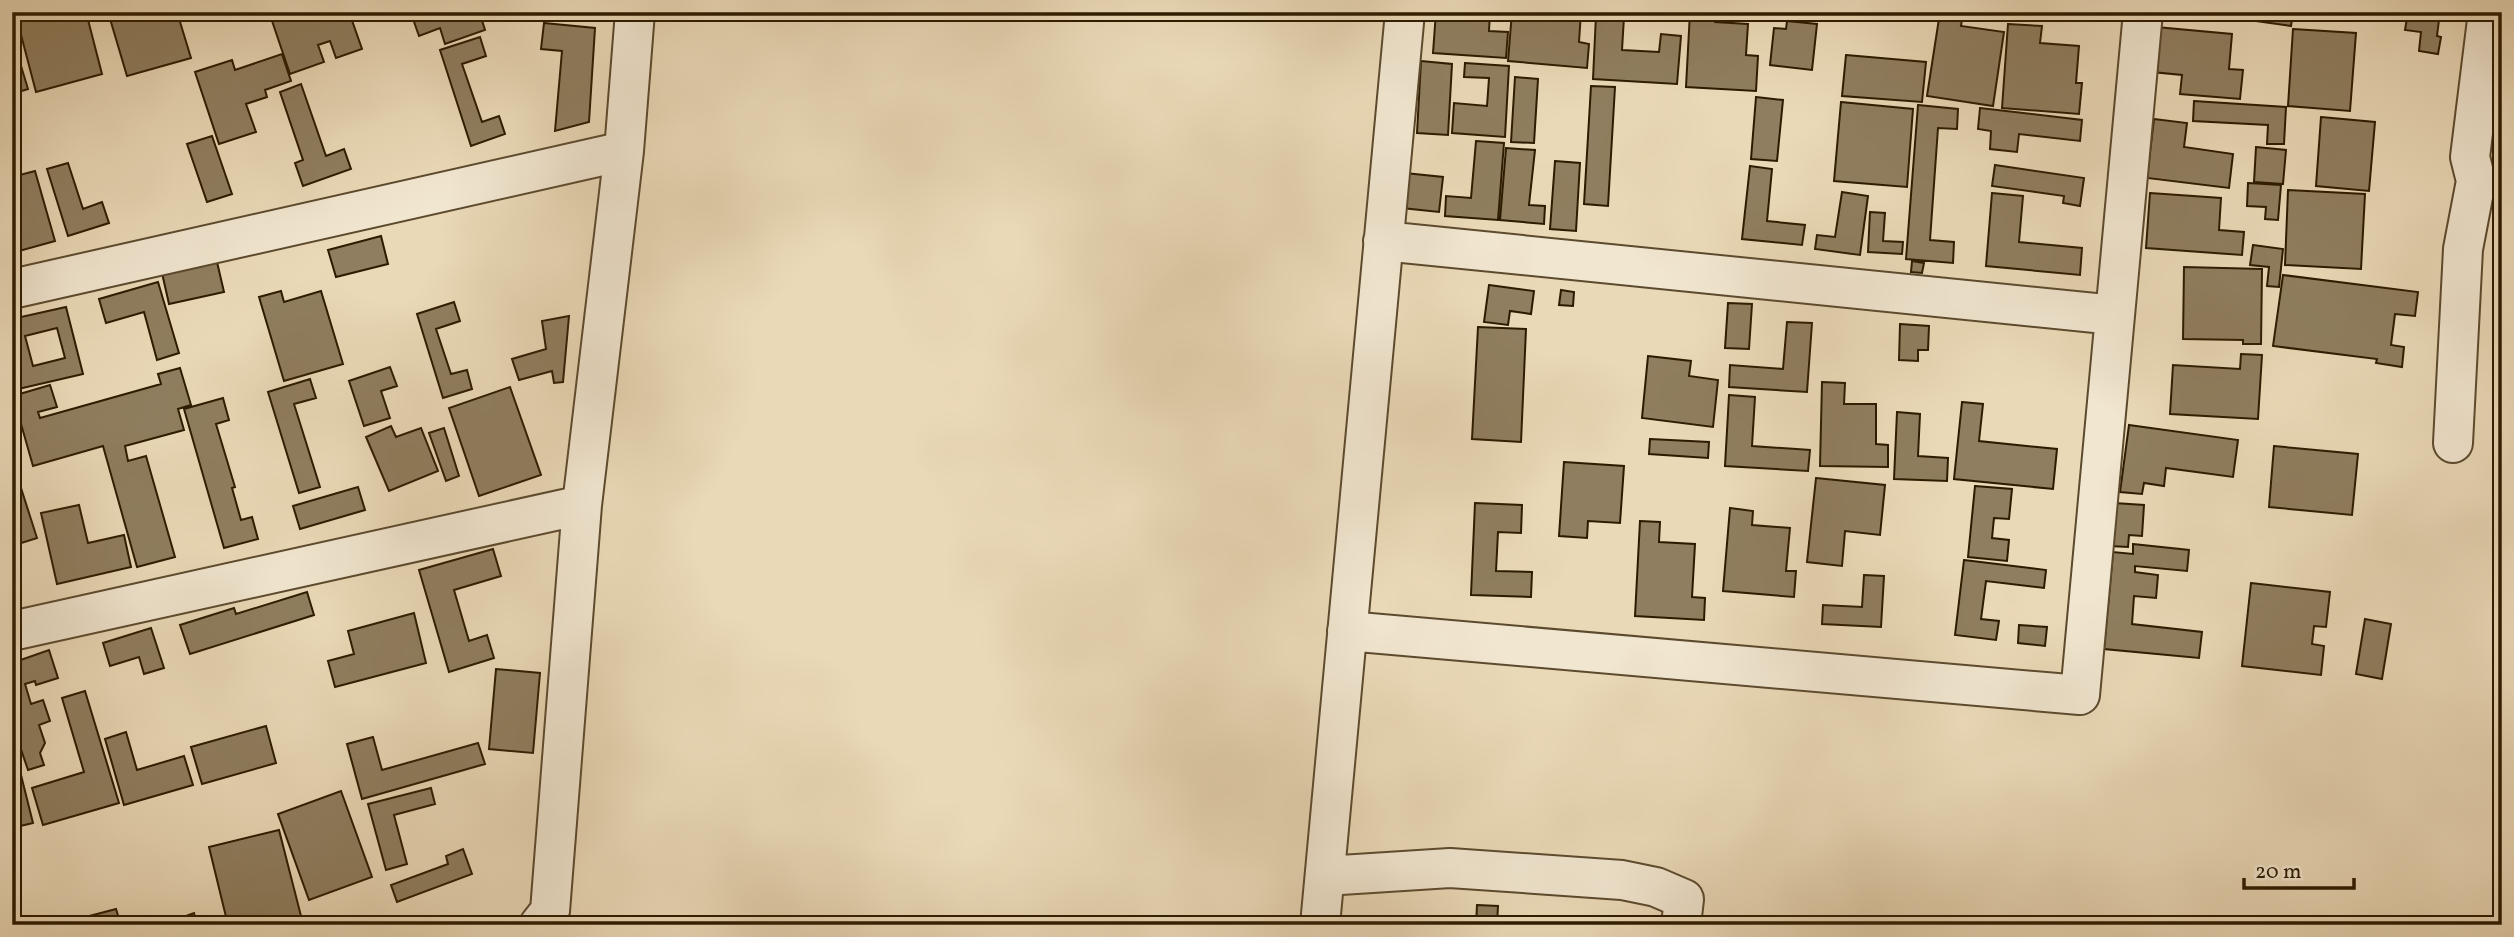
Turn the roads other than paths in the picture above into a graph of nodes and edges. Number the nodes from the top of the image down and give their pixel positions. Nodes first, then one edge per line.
1 (635, 12) edge
2 (1405, 12) edge
3 (2143, 12) edge
4 (2488, 12) edge
5 (624, 151) junction
6 (1383, 241) junction
7 (12, 289) edge
8 (2115, 315) junction
9 (2453, 443) dead end
10 (582, 505) junction
11 (12, 631) edge
12 (1347, 631) junction
13 (1325, 876) junction
14 (539, 925) edge
15 (1320, 925) edge
16 (1681, 925) edge

1 - 5 street
2 - 6 street
3 - 8 street
4 - 9 street
5 - 7 street
5 - 10 street
6 - 8 street
6 - 12 street
8 - 12 street
10 - 11 street
10 - 14 street
12 - 13 street
13 - 15 street
13 - 16 street

